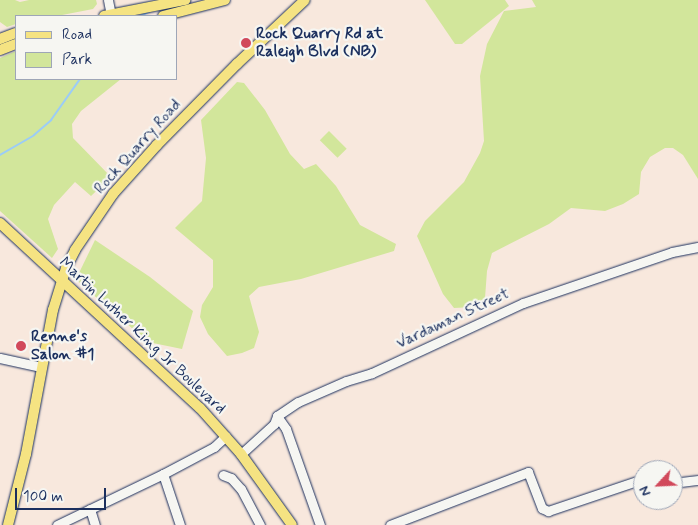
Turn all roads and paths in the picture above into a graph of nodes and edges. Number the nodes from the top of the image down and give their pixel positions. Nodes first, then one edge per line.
1 (108, 0) edge
2 (185, 0) edge
3 (225, 0) edge
4 (305, 0) edge
5 (294, 1) edge
6 (109, 15) edge
7 (114, 15) edge
8 (167, 15) edge
9 (283, 20) junction
10 (15, 33) edge
11 (0, 38) edge
12 (15, 44) edge
13 (0, 50) edge
14 (0, 224) edge
15 (698, 247) edge
16 (61, 281) junction
17 (0, 358) edge
18 (41, 368) junction
19 (277, 416) junction
20 (226, 436) junction
21 (241, 454) junction
22 (163, 474) junction
23 (223, 475) dead end
24 (698, 480) edge
25 (683, 482) edge
26 (633, 483) edge
27 (90, 509) junction
28 (8, 525) edge
29 (57, 525) edge
30 (95, 525) edge
31 (180, 525) edge
32 (260, 525) edge
33 (292, 525) edge
34 (320, 525) edge
35 (390, 525) edge

1 - 6 street
2 - 7 main road
3 - 8 main road
4 - 9 main road, Rock Quarry Road
5 - 9 main road, Rock Quarry Road
9 - 16 main road, Rock Quarry Road
10 - 11 main road
12 - 13 main road
14 - 16 main road, Martin Luther King Jr Boulevard
15 - 19 street, Vardaman Street
16 - 18 main road, Rock Quarry Road
16 - 20 main road, Martin Luther King Jr Boulevard
17 - 18 street
18 - 28 main road, Rock Quarry Road
19 - 21 street, Vardaman Street
19 - 34 street
20 - 21 main road, Martin Luther King Jr Boulevard
20 - 22 street
21 - 33 main road, Martin Luther King Jr Boulevard
22 - 27 street
22 - 31 street
23 - 32 street
24 - 25 street
26 - 35 street
27 - 29 street
27 - 30 street

